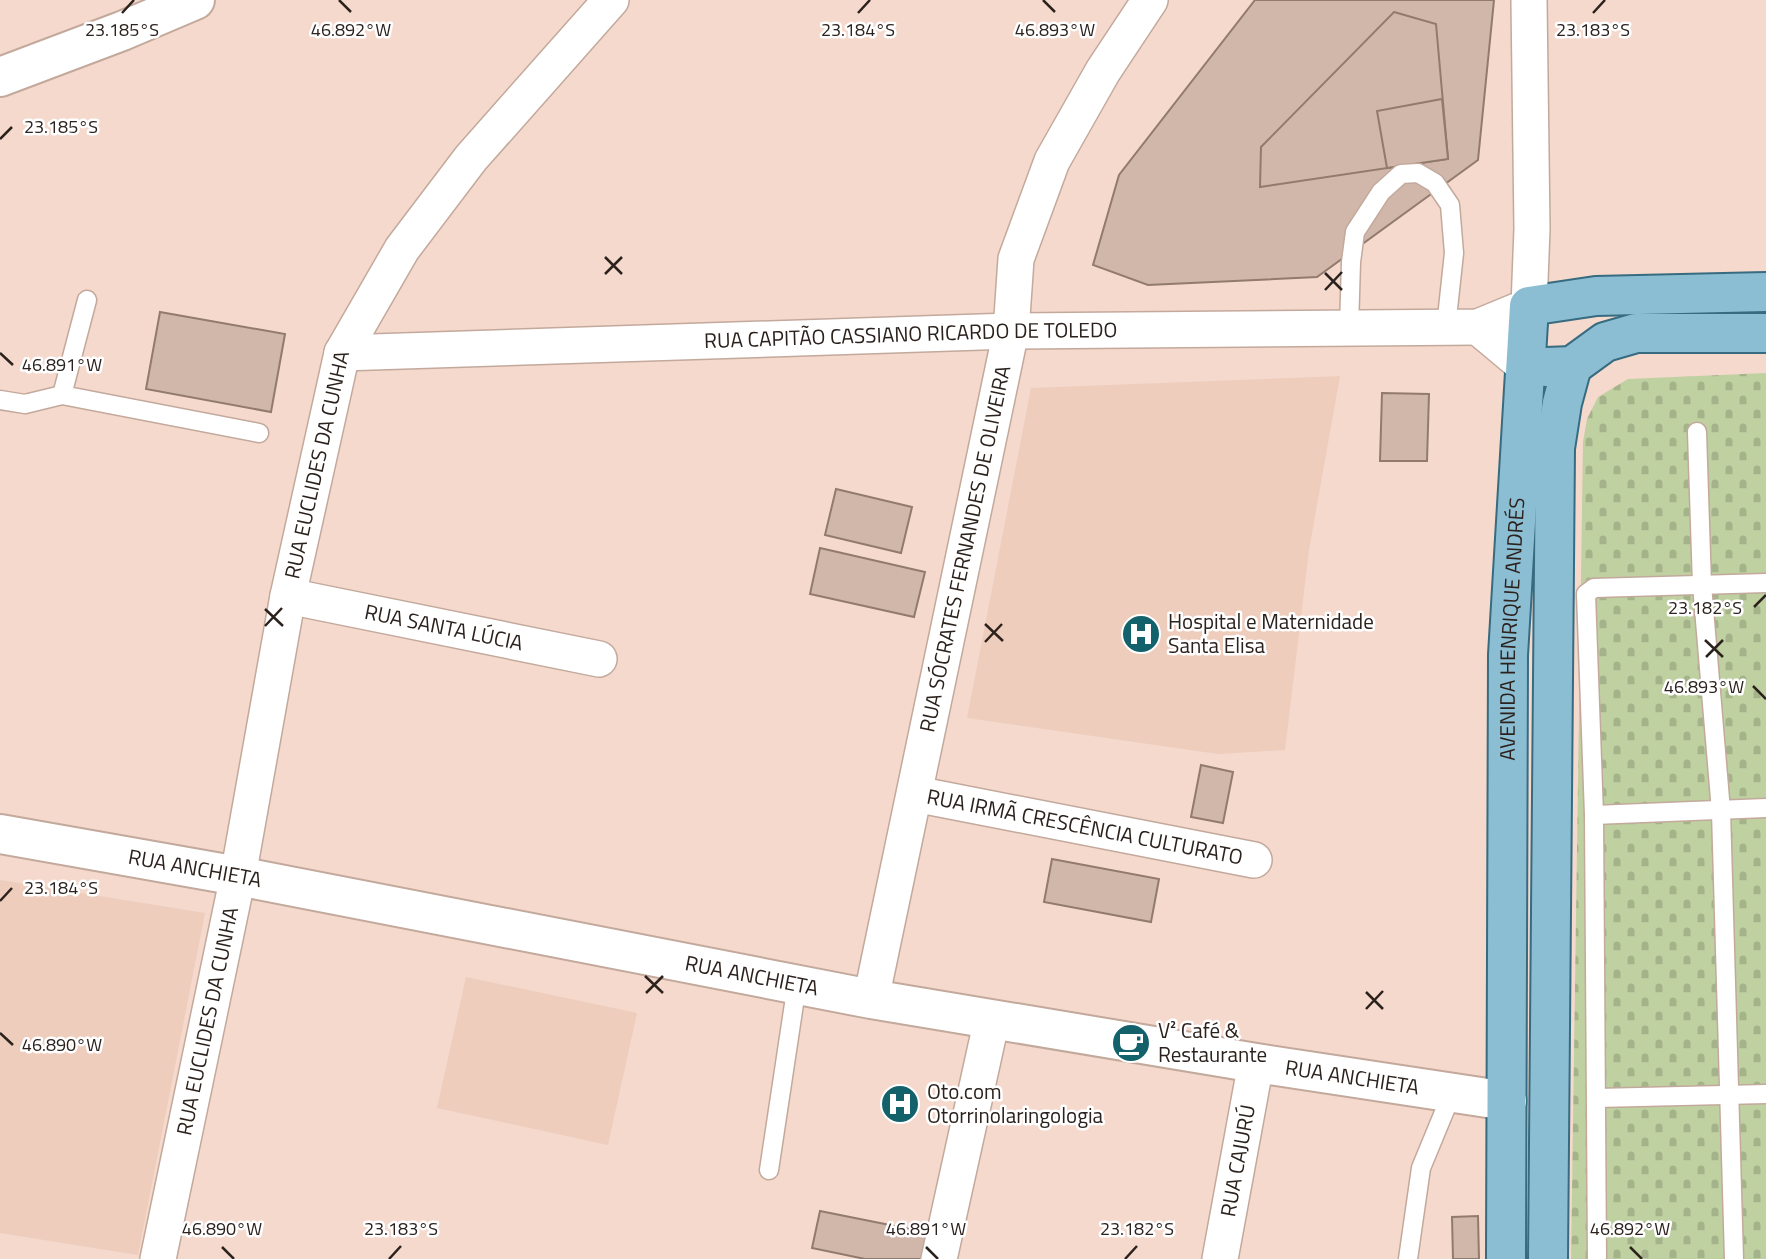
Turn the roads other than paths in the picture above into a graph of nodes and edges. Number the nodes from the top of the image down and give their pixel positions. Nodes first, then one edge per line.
1 (195, 0) edge
2 (611, 0) edge
3 (1150, 0) edge
4 (1529, 0) edge
5 (0, 77) edge
6 (1766, 292) edge
7 (87, 300) dead end
8 (1529, 306) junction
9 (1462, 327) junction
10 (1349, 328) junction
11 (1011, 331) junction
12 (1766, 333) edge
13 (342, 353) junction
14 (1572, 366) junction
15 (1527, 368) junction
16 (62, 395) junction
17 (0, 400) edge
18 (1696, 432) dead end
19 (259, 433) dead end
20 (1766, 583) edge
21 (1702, 585) junction
22 (288, 596) junction
23 (1553, 643) junction
24 (1508, 655) junction
25 (599, 659) dead end
26 (915, 794) junction
27 (1766, 808) edge
28 (1721, 811) junction
29 (1594, 815) junction
30 (0, 834) edge
31 (1254, 860) dead end
32 (238, 876) junction
33 (797, 984) junction
34 (871, 999) junction
35 (992, 1019) junction
36 (1256, 1063) junction
37 (1452, 1093) junction
38 (1729, 1094) junction
39 (1766, 1094) edge
40 (1597, 1098) junction
41 (1507, 1101) junction
42 (769, 1170) dead end
43 (1549, 1242) edge
44 (158, 1259) edge
45 (939, 1259) edge
46 (1220, 1259) edge
47 (1408, 1259) edge
48 (1506, 1259) edge
49 (1597, 1259) edge
50 (1734, 1259) edge

1 - 5 main road
2 - 13 street, RUA EUCLIDES DA CUNHA
3 - 11 street, RUA SÓCRATES FERNANDES DE OLIVEIRA
4 - 8 street, AVENIDA HENRIQUE ANDRÉS
6 - 8 main road
7 - 16 lane
8 - 9 street, RUA CAPITÃO CASSIANO RICARDO DE TOLEDO
8 - 15 main road, AVENIDA HENRIQUE ANDRÉS
9 - 10 street, RUA CAPITÃO CASSIANO RICARDO DE TOLEDO
9 - 10 lane
9 - 15 street
10 - 11 street, RUA CAPITÃO CASSIANO RICARDO DE TOLEDO
11 - 13 street, RUA CAPITÃO CASSIANO RICARDO DE TOLEDO
11 - 26 street, RUA SÓCRATES FERNANDES DE OLIVEIRA
12 - 14 main road
13 - 22 street, RUA EUCLIDES DA CUNHA
14 - 15 main road
14 - 23 main road, AVENIDA HENRIQUE ANDRÉS
15 - 24 main road, AVENIDA HENRIQUE ANDRÉS
16 - 17 lane
16 - 19 lane
18 - 21 lane
20 - 21 lane
21 - 28 lane
21 - 29 lane
22 - 25 street, RUA SANTA LÚCIA
22 - 32 street, RUA EUCLIDES DA CUNHA
23 - 24 main road
23 - 43 main road, AVENIDA HENRIQUE ANDRÉS
24 - 41 main road, AVENIDA HENRIQUE ANDRÉS
26 - 31 street, RUA IRMÃ CRESCÊNCIA CULTURATO
26 - 34 street, RUA SÓCRATES FERNANDES DE OLIVEIRA
27 - 28 lane
28 - 29 lane
28 - 38 lane
29 - 40 lane
30 - 32 main road, RUA ANCHIETA
32 - 33 main road, RUA ANCHIETA
32 - 44 street, RUA EUCLIDES DA CUNHA
33 - 34 main road, RUA ANCHIETA
33 - 42 lane
34 - 35 main road, RUA ANCHIETA
35 - 36 main road, RUA ANCHIETA
35 - 45 street
36 - 37 main road, RUA ANCHIETA
36 - 46 street, RUA CAJURÚ
37 - 41 main road, RUA ANCHIETA
37 - 47 lane
38 - 39 lane
38 - 40 lane
38 - 50 lane
40 - 49 lane
41 - 43 main road
41 - 48 main road, AVENIDA HENRIQUE ANDRÉS

